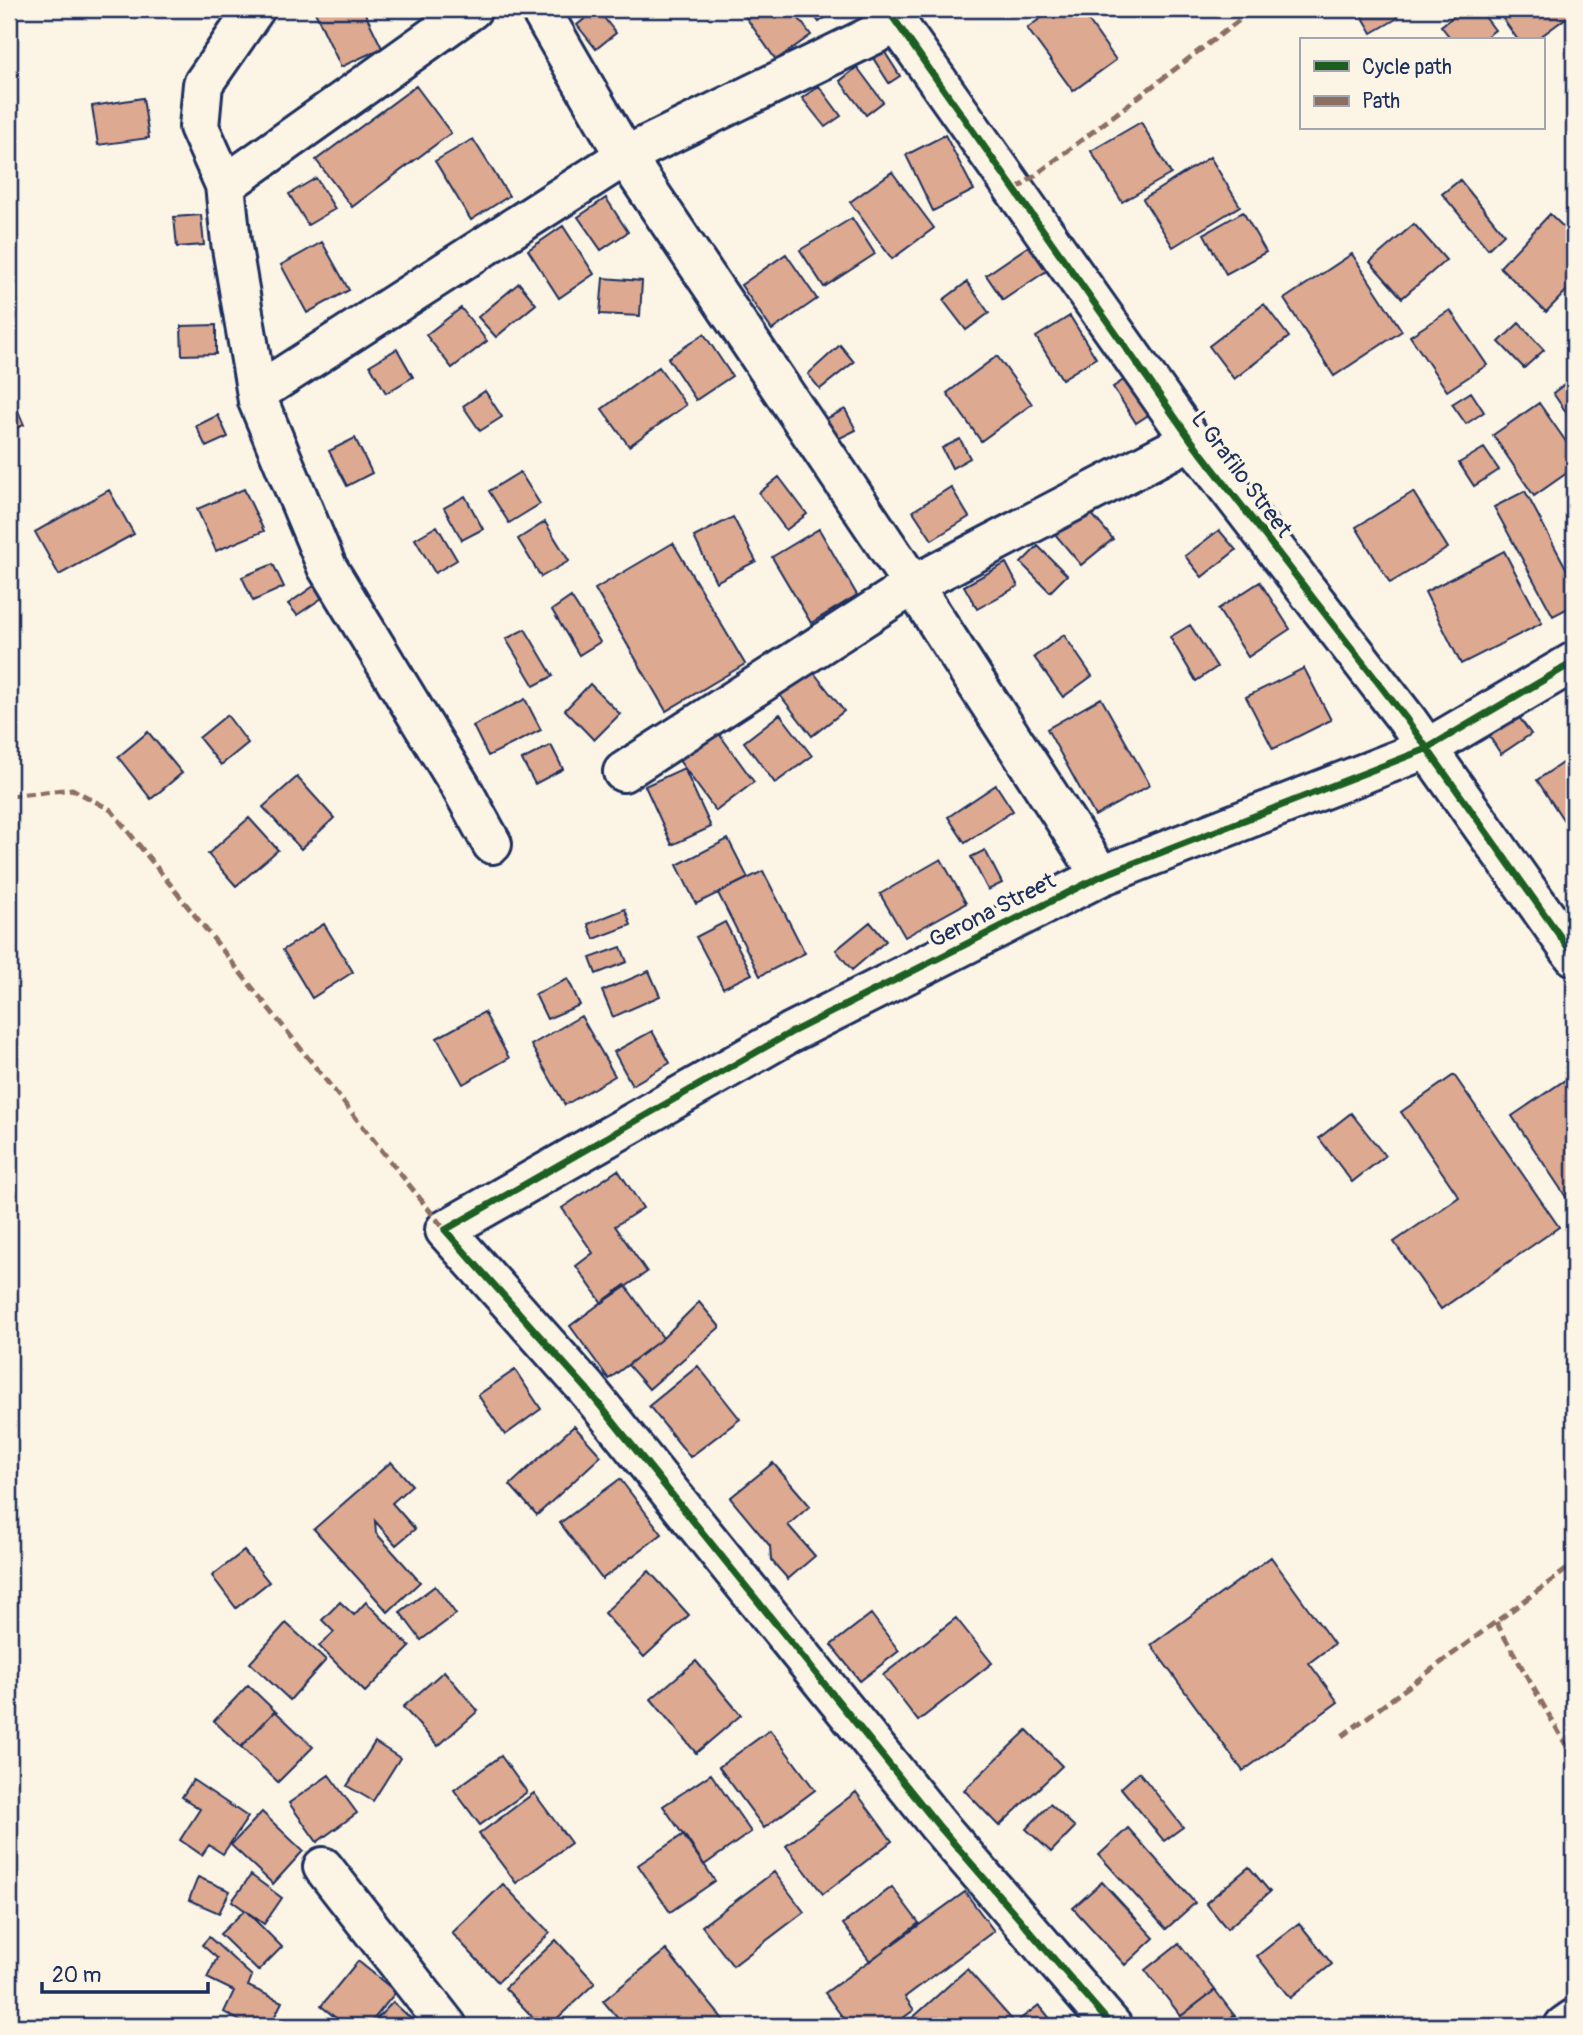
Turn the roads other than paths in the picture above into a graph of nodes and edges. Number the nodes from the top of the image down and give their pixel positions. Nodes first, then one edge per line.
1 (255, 9) edge
2 (472, 9) edge
3 (540, 9) edge
4 (893, 16) edge
5 (625, 156) junction
6 (225, 185) junction
7 (257, 393) junction
8 (1191, 440) junction
9 (913, 585) junction
10 (1574, 662) edge
11 (1426, 749) junction
12 (623, 772) dead end
13 (492, 844) dead end
14 (1101, 876) junction
15 (1574, 956) edge
16 (323, 1867) dead end
17 (1574, 2020) edge
18 (447, 2026) edge
19 (1111, 2026) edge
20 (1564, 2026) edge

1 - 6 street
2 - 6 street
3 - 5 street
4 - 5 street
4 - 8 street, L Grafilo Street
5 - 7 street
5 - 9 street
6 - 7 street
7 - 13 street
8 - 9 street
8 - 11 street, L Grafilo Street
9 - 12 street
9 - 14 street
10 - 11 street, Gerona Street
11 - 14 street, Gerona Street
11 - 15 street, L Grafilo Street
14 - 19 street, Gerona Street
16 - 18 street
17 - 20 street

